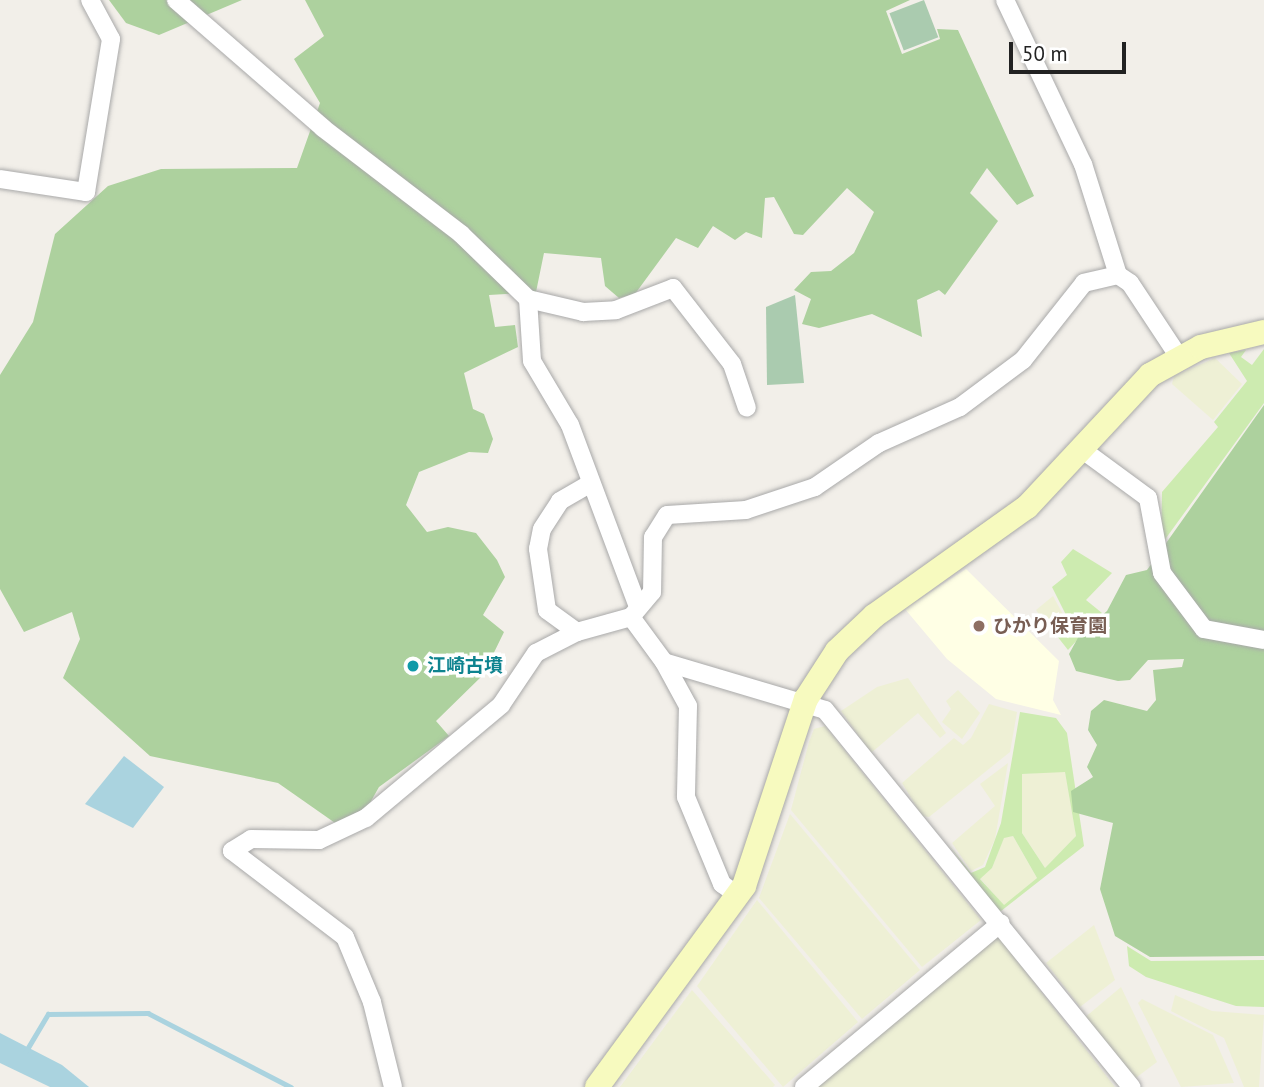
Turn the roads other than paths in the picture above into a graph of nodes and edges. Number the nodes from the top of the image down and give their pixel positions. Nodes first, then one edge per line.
1 (90, 0) edge
2 (176, 0) edge
3 (1005, 0) edge
4 (0, 179) edge
5 (1118, 275) junction
6 (528, 299) junction
7 (1264, 332) edge
8 (1179, 357) junction
9 (747, 408) dead end
10 (1080, 448) junction
11 (591, 483) junction
12 (634, 612) junction
13 (577, 632) junction
14 (1264, 640) edge
15 (664, 662) junction
16 (806, 699) junction
17 (739, 896) junction
18 (1001, 923) junction
19 (393, 1087) edge
20 (597, 1087) edge
21 (804, 1087) edge
22 (1131, 1087) edge

1 - 4 street
2 - 6 street
3 - 5 street
5 - 8 street
5 - 12 street
6 - 9 street
6 - 11 street
7 - 8 street
8 - 10 street
10 - 14 street
10 - 16 street
11 - 12 street
11 - 13 street
12 - 13 street
12 - 15 street
13 - 19 street
15 - 16 street
15 - 17 street
16 - 17 street
16 - 18 street
17 - 20 street
18 - 21 street
18 - 22 street

